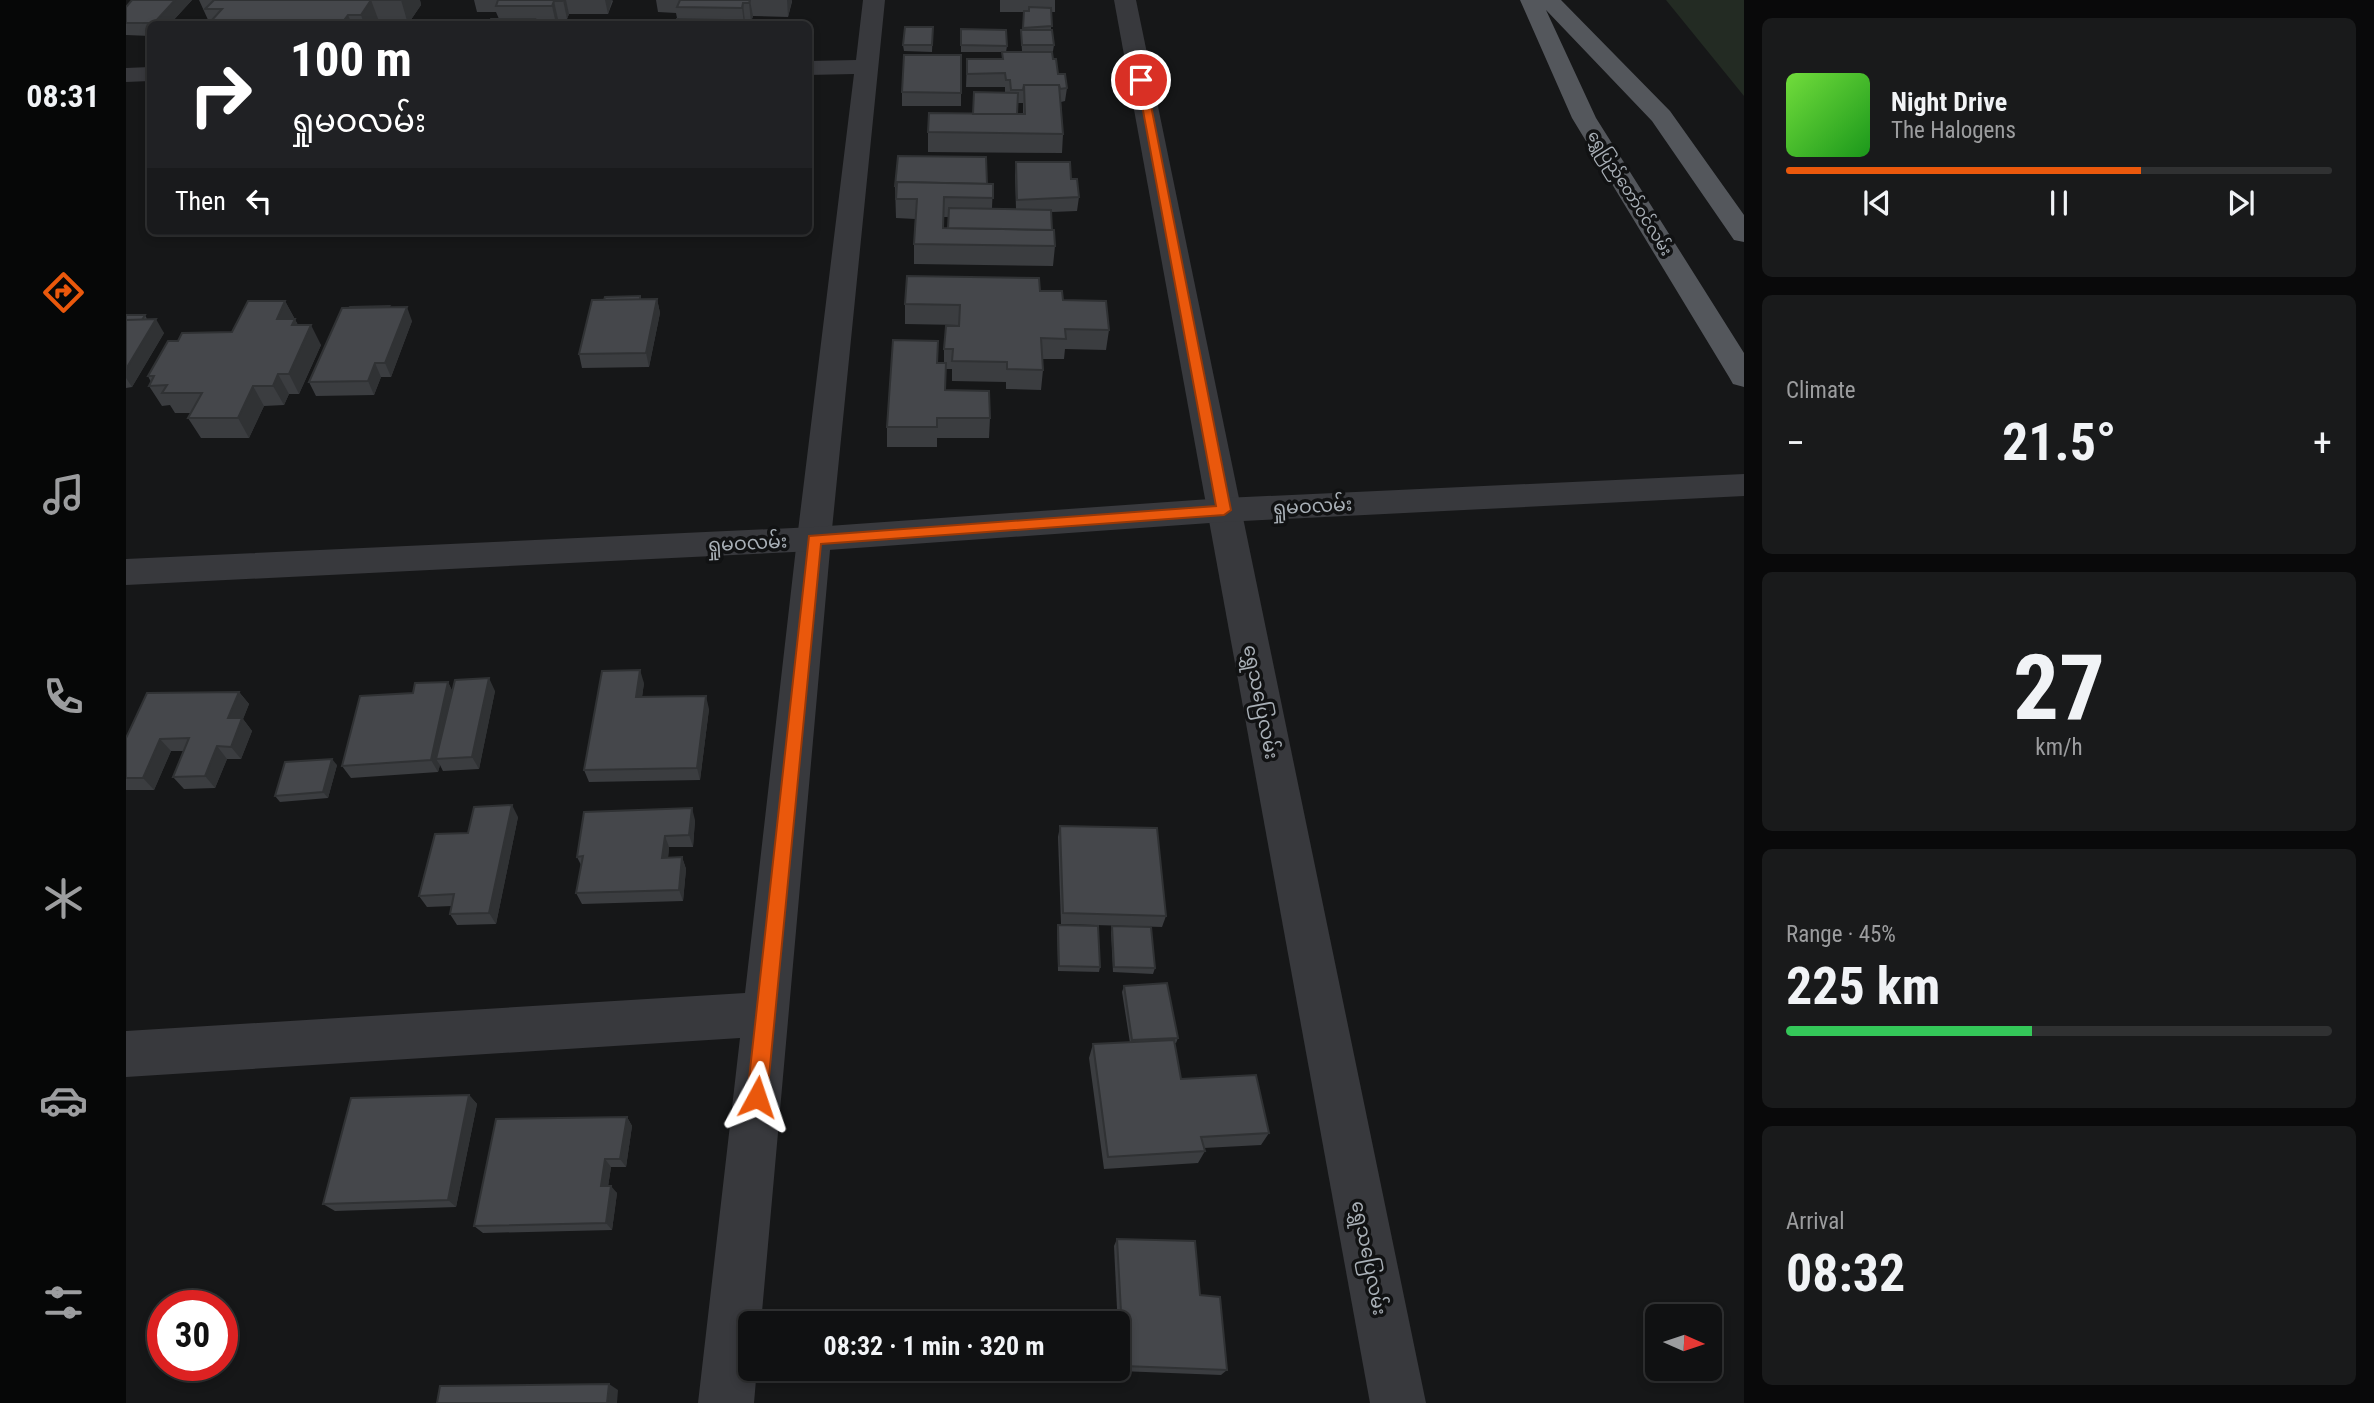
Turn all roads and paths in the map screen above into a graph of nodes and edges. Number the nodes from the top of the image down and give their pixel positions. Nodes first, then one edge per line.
1 (874, 0) edge
2 (1125, 0) edge
3 (1531, 0) edge
4 (1549, 0) edge
5 (866, 67) junction
6 (812, 68) edge
7 (147, 74) edge
8 (126, 75) edge
9 (1744, 234) edge
10 (1744, 377) edge
11 (1744, 485) edge
12 (1224, 510) junction
13 (814, 539) junction
14 (126, 572) edge
15 (765, 1014) junction
16 (126, 1054) edge
17 (726, 1403) edge
18 (1398, 1403) edge

1 - 5 street
2 - 12 street, ရွှေသပြေလမ်း
3 - 10 main road, ရွှေပြည်တော်ဝင်လမ်း
4 - 9 main road
5 - 6 street
5 - 13 street
7 - 8 street
11 - 12 street, ရှုမဝလမ်း
12 - 13 street, ရှုမဝလမ်း
12 - 18 street, ရွှေသပြေလမ်း
13 - 14 street, ရှုမဝလမ်း
13 - 15 street
15 - 16 street
15 - 17 street

